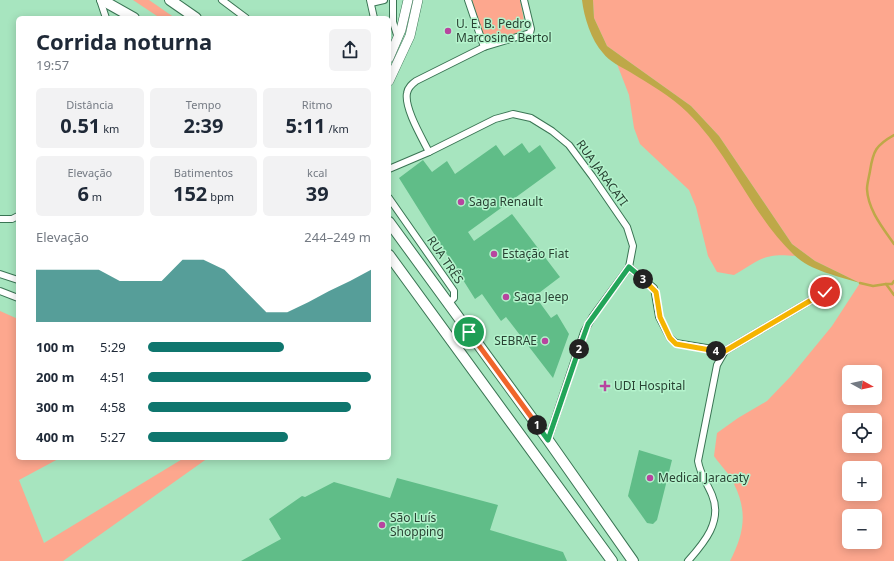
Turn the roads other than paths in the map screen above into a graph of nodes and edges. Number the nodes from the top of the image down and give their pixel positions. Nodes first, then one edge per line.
1 (101, 0) edge
2 (170, 0) edge
3 (222, 0) edge
4 (384, 0) edge
5 (393, 0) edge
6 (408, 0) edge
7 (418, 0) edge
8 (468, 0) edge
9 (524, 0) edge
10 (370, 2) edge
11 (105, 16) edge
12 (130, 16) edge
13 (193, 16) edge
14 (243, 16) edge
15 (374, 16) edge
16 (398, 38) junction
17 (484, 47) junction
18 (391, 54) edge
19 (391, 77) edge
20 (429, 152) junction
21 (391, 168) edge
22 (391, 201) edge
23 (16, 217) edge
24 (0, 218) edge
25 (391, 225) edge
26 (411, 230) junction
27 (400, 238) junction
28 (391, 257) edge
29 (629, 267) junction
30 (0, 274) edge
31 (16, 279) edge
32 (0, 291) edge
33 (825, 292) dead end
34 (16, 297) edge
35 (448, 304) junction
36 (725, 351) junction
37 (548, 440) junction
38 (612, 561) edge
39 (633, 561) edge
40 (688, 561) edge

1 - 11 street
1 - 12 main road
2 - 13 main road
3 - 14 street
4 - 10 street
5 - 16 street
6 - 16 main road
7 - 19 main road
8 - 17 street
9 - 17 street
10 - 15 street
16 - 18 main road
17 - 20 street
20 - 21 street, RUA JARACATI
20 - 29 street, RUA JARACATI
22 - 26 street, RUA TRÊS
23 - 24 street
25 - 27 main road
26 - 27 street, RUA TRÊS
26 - 35 street, RUA TRÊS
27 - 35 main road
28 - 38 main road
29 - 36 street
29 - 37 street
30 - 31 street
32 - 34 street
33 - 36 street
35 - 37 main road
36 - 40 street
37 - 39 main road

